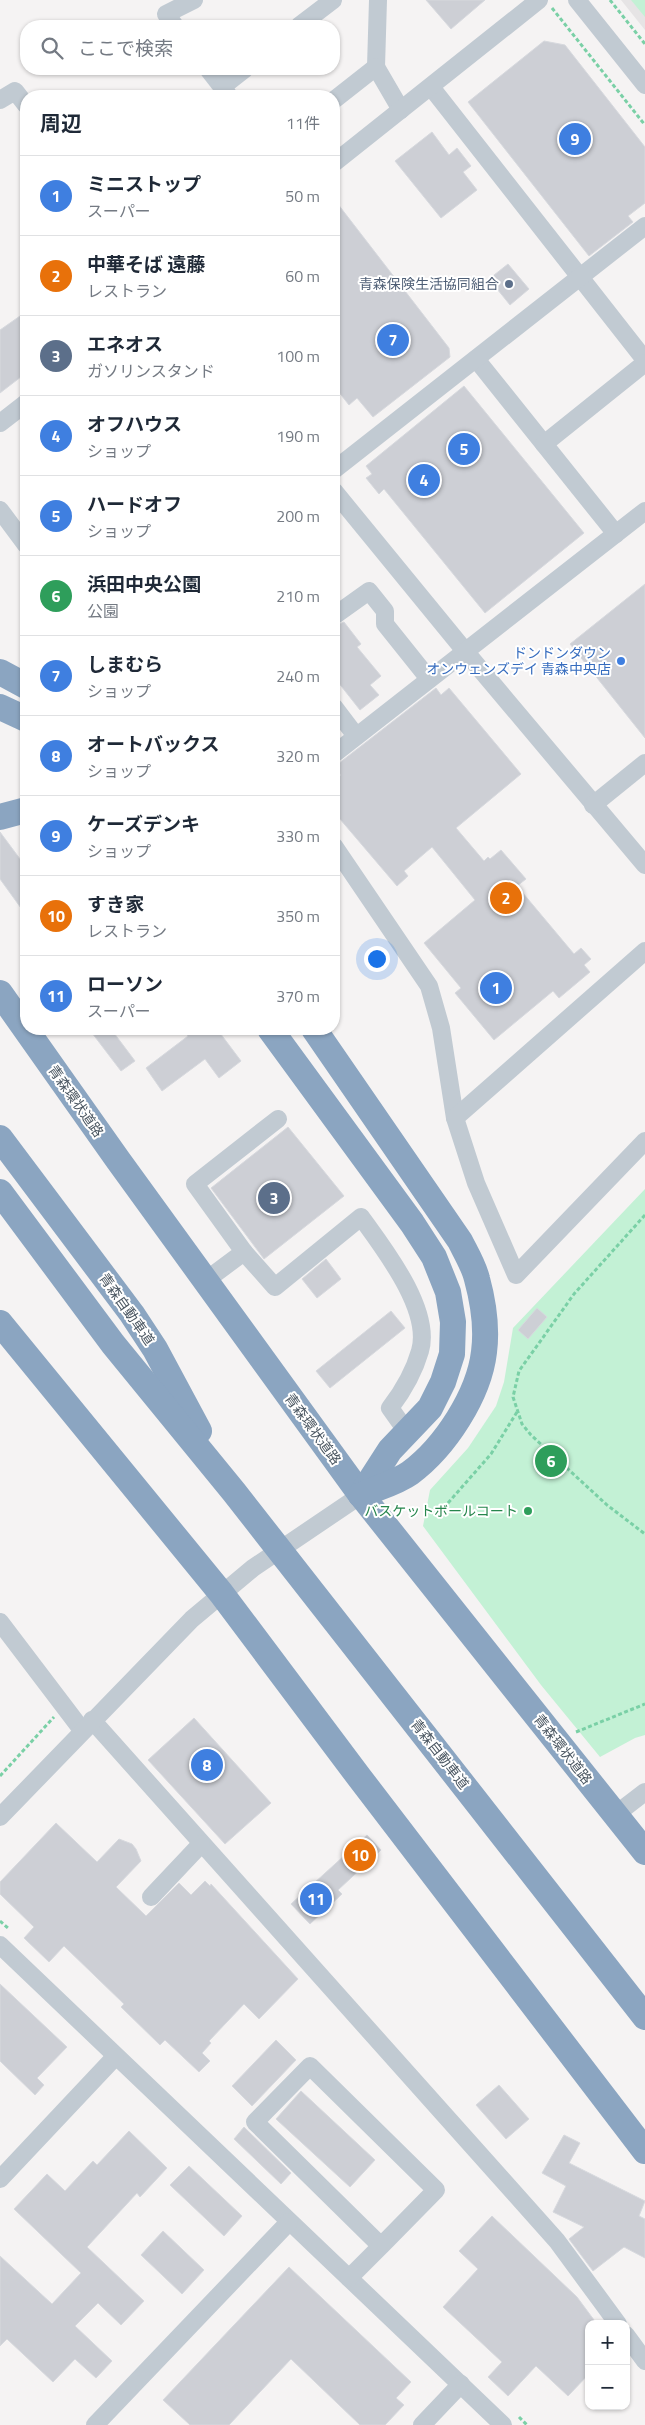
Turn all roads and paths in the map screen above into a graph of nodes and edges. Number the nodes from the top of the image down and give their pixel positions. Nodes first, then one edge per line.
1 (194, 0) edge
2 (333, 0) edge
3 (378, 0) edge
4 (539, 0) edge
5 (576, 0) edge
6 (610, 0) edge
7 (170, 20) edge
8 (308, 20) edge
9 (563, 22) dead end
10 (645, 44) edge
11 (376, 67) junction
12 (212, 75) edge
13 (240, 75) edge
14 (645, 85) edge
15 (431, 87) junction
16 (224, 90) edge
17 (227, 90) edge
18 (340, 95) edge
19 (20, 97) edge
20 (0, 100) edge
21 (401, 110) junction
22 (645, 125) edge
23 (340, 158) edge
24 (645, 226) edge
25 (580, 278) junction
26 (476, 359) junction
27 (645, 362) edge
28 (20, 408) edge
29 (0, 423) edge
30 (544, 444) junction
31 (340, 465) edge
32 (340, 497) edge
33 (0, 510) edge
34 (645, 511) edge
35 (616, 534) junction
36 (20, 537) edge
37 (340, 612) edge
38 (465, 651) junction
39 (0, 672) edge
40 (429, 679) junction
41 (20, 683) edge
42 (340, 715) edge
43 (7, 717) edge
44 (20, 731) edge
45 (356, 736) junction
46 (340, 749) edge
47 (641, 773) edge
48 (593, 805) junction
49 (20, 812) edge
50 (0, 817) edge
51 (340, 855) edge
52 (645, 865) edge
53 (645, 951) edge
54 (0, 993) edge
55 (20, 1021) edge
56 (30, 1035) edge
57 (274, 1035) edge
58 (318, 1035) edge
59 (455, 1118) junction
60 (278, 1119) dead end
61 (0, 1138) edge
62 (645, 1141) edge
63 (0, 1192) edge
64 (645, 1215) edge
65 (244, 1252) junction
66 (206, 1281) junction
67 (0, 1323) edge
68 (517, 1411) junction
69 (407, 1432) junction
70 (234, 1492) junction
71 (361, 1495) junction
72 (448, 1503) dead end
73 (645, 1534) edge
74 (222, 1592) junction
75 (0, 1622) edge
76 (645, 1704) edge
77 (64, 1706) junction
78 (87, 1725) junction
79 (576, 1732) dead end
80 (0, 1776) edge
81 (645, 1792) edge
82 (615, 1815) junction
83 (0, 1817) edge
84 (201, 1844) junction
85 (645, 1852) edge
86 (150, 1897) dead end
87 (0, 1945) edge
88 (645, 2017) edge
89 (116, 2058) junction
90 (645, 2151) edge
91 (0, 2179) edge
92 (289, 2222) junction
93 (381, 2246) junction
94 (349, 2278) junction
95 (615, 2320) edge
96 (630, 2340) edge
97 (645, 2361) edge
98 (461, 2384) junction
99 (95, 2425) edge
100 (422, 2425) edge
101 (503, 2425) edge

1 - 7 street
2 - 8 street
3 - 11 street
4 - 15 street
5 - 14 street
6 - 10 path
9 - 22 path
11 - 18 street
11 - 21 street
12 - 16 street
13 - 17 street
15 - 21 street
15 - 25 street
19 - 20 street
21 - 23 street
24 - 25 street
25 - 26 street
25 - 27 street
26 - 30 street
26 - 31 street
27 - 30 street
28 - 29 street
30 - 35 street
32 - 38 street
33 - 36 street
34 - 35 street
35 - 38 street
37 - 40 street
38 - 40 street
38 - 48 street
39 - 41 highway
40 - 45 street
42 - 45 street
43 - 44 highway
45 - 46 street
47 - 48 street
48 - 52 street
49 - 50 highway
51 - 59 street
53 - 59 street
54 - 55 highway, 青森環状道路
56 - 66 highway, 青森環状道路
57 - 69 highway
58 - 71 highway
59 - 62 street
60 - 65 street
61 - 70 highway, 青森自動車道
63 - 70 highway, 青森自動車道
64 - 68 path
65 - 66 street
65 - 69 street
66 - 71 highway, 青森環状道路
67 - 74 highway
68 - 72 path
68 - 73 path
69 - 71 highway
70 - 88 highway, 青森自動車道
71 - 74 street
71 - 82 highway, 青森環状道路
74 - 78 street
74 - 90 highway
75 - 77 street
76 - 79 path
77 - 78 street
77 - 80 path
78 - 83 street
78 - 84 street
81 - 82 street
82 - 85 highway, 青森環状道路
84 - 86 street
84 - 95 street
87 - 89 street
89 - 91 street
89 - 92 street
92 - 94 street
92 - 99 street
93 - 93 street
93 - 94 street
94 - 98 street
96 - 97 street
98 - 100 street
98 - 101 street

